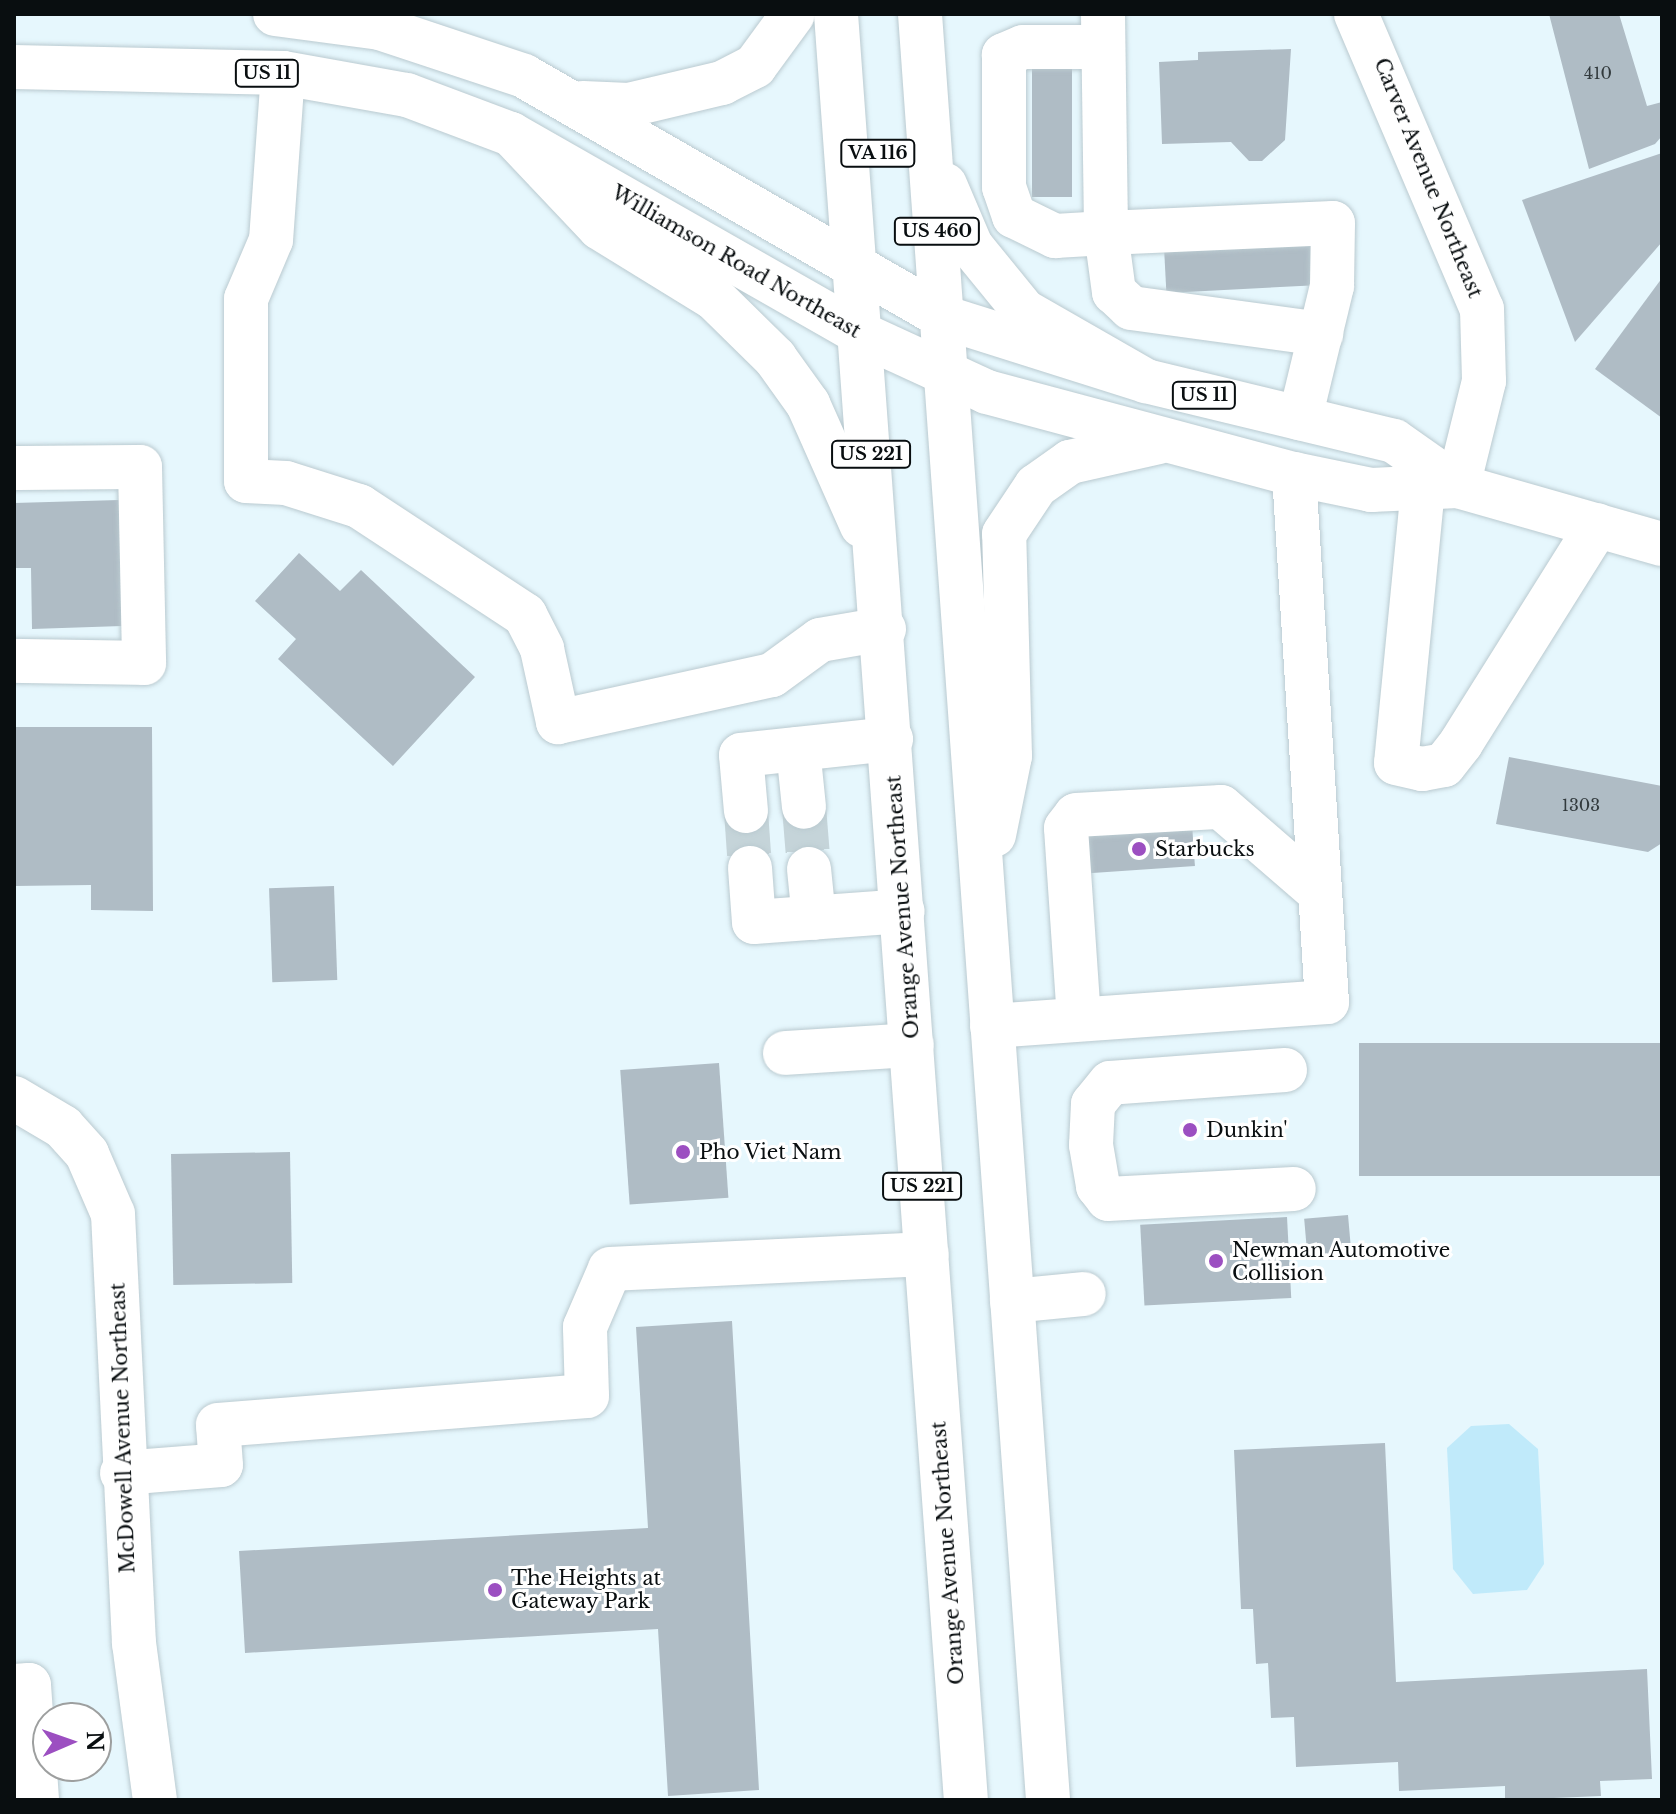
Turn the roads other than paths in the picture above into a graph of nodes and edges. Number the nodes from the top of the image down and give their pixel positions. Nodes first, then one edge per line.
1 (275, 14) edge
2 (793, 14) edge
3 (836, 14) edge
4 (866, 14) edge
5 (920, 14) edge
6 (1356, 14) edge
7 (1103, 31) edge
8 (14, 67) edge
9 (283, 73) junction
10 (583, 103) junction
11 (511, 134) junction
12 (930, 146) junction
13 (1106, 233) junction
14 (873, 282) junction
15 (943, 317) junction
16 (1321, 334) junction
17 (878, 342) junction
18 (949, 377) junction
19 (1146, 381) junction
20 (1300, 418) junction
21 (1159, 442) junction
22 (14, 468) edge
23 (1294, 474) junction
24 (1440, 487) junction
25 (1598, 525) junction
26 (1662, 544) edge
27 (880, 573) junction
28 (884, 629) junction
29 (14, 661) edge
30 (891, 739) junction
31 (798, 749) junction
32 (804, 807) tunnel mouth
33 (746, 811) tunnel mouth
34 (750, 868) tunnel mouth
35 (809, 869) tunnel mouth
36 (983, 884) junction
37 (1319, 892) junction
38 (903, 911) junction
39 (814, 918) junction
40 (1092, 1018) junction
41 (992, 1026) junction
42 (912, 1045) junction
43 (785, 1053) dead end
44 (1285, 1070) dead end
45 (1110, 1083) junction
46 (14, 1098) edge
47 (1294, 1189) dead end
48 (927, 1254) junction
49 (1084, 1294) dead end
50 (1012, 1301) junction
51 (122, 1473) junction
52 (14, 1686) edge
53 (37, 1800) edge
54 (155, 1800) edge
55 (966, 1800) edge
56 (1048, 1800) edge

1 - 10 main road, Williamson Road Northeast / US 11
2 - 10 main road
3 - 14 main road, Orange Avenue Northeast
4 - 14 main road, VA 116
5 - 12 main road, US 460
6 - 24 main road, Carver Avenue Northeast
7 - 13 main road
7 - 13 main road
8 - 9 main road, Williamson Road Northeast / US 11
9 - 11 main road, Williamson Road Northeast / US 11
9 - 28 main road
10 - 14 main road, Williamson Road Northeast / US 11
11 - 17 main road, Williamson Road Northeast / US 11
11 - 27 main road
12 - 15 main road, US 460
12 - 19 main road
13 - 16 main road
13 - 16 main road
14 - 15 main road, Williamson Road Northeast / US 11
14 - 17 main road, Orange Avenue Northeast
15 - 18 main road
15 - 19 main road, Williamson Road Northeast / US 11
16 - 20 main road
17 - 18 main road, Williamson Road Northeast / US 11
17 - 27 main road, Orange Avenue Northeast / US 221
18 - 21 main road, Williamson Road Northeast / US 11
18 - 36 main road
19 - 20 main road, Williamson Road Northeast / US 11
20 - 24 main road, Williamson Road Northeast / US 11
21 - 23 main road, Williamson Road Northeast / US 11
21 - 36 main road
22 - 29 main road
23 - 24 main road, Williamson Road Northeast / US 11
23 - 37 main road
24 - 25 main road, Williamson Road Northeast / US 11
24 - 25 main road, Carver Avenue Northeast
25 - 26 main road, Williamson Road Northeast / US 11
27 - 28 main road, Orange Avenue Northeast / US 221
28 - 30 main road, Orange Avenue Northeast / US 221
30 - 31 main road
30 - 38 main road, Orange Avenue Northeast / US 221
31 - 32 main road
31 - 33 main road
34 - 39 main road
35 - 39 main road
36 - 41 main road
37 - 40 main road
37 - 40 main road
38 - 39 main road
38 - 42 main road, Orange Avenue Northeast / US 221
40 - 41 main road
40 - 45 main road
41 - 50 main road
42 - 43 main road
42 - 48 main road, Orange Avenue Northeast / US 221
44 - 45 main road
45 - 47 main road
46 - 51 main road, McDowell Avenue Northeast
48 - 51 main road
48 - 55 main road, Orange Avenue Northeast / US 221
49 - 50 main road
50 - 56 main road
51 - 54 main road, McDowell Avenue Northeast
52 - 53 main road

